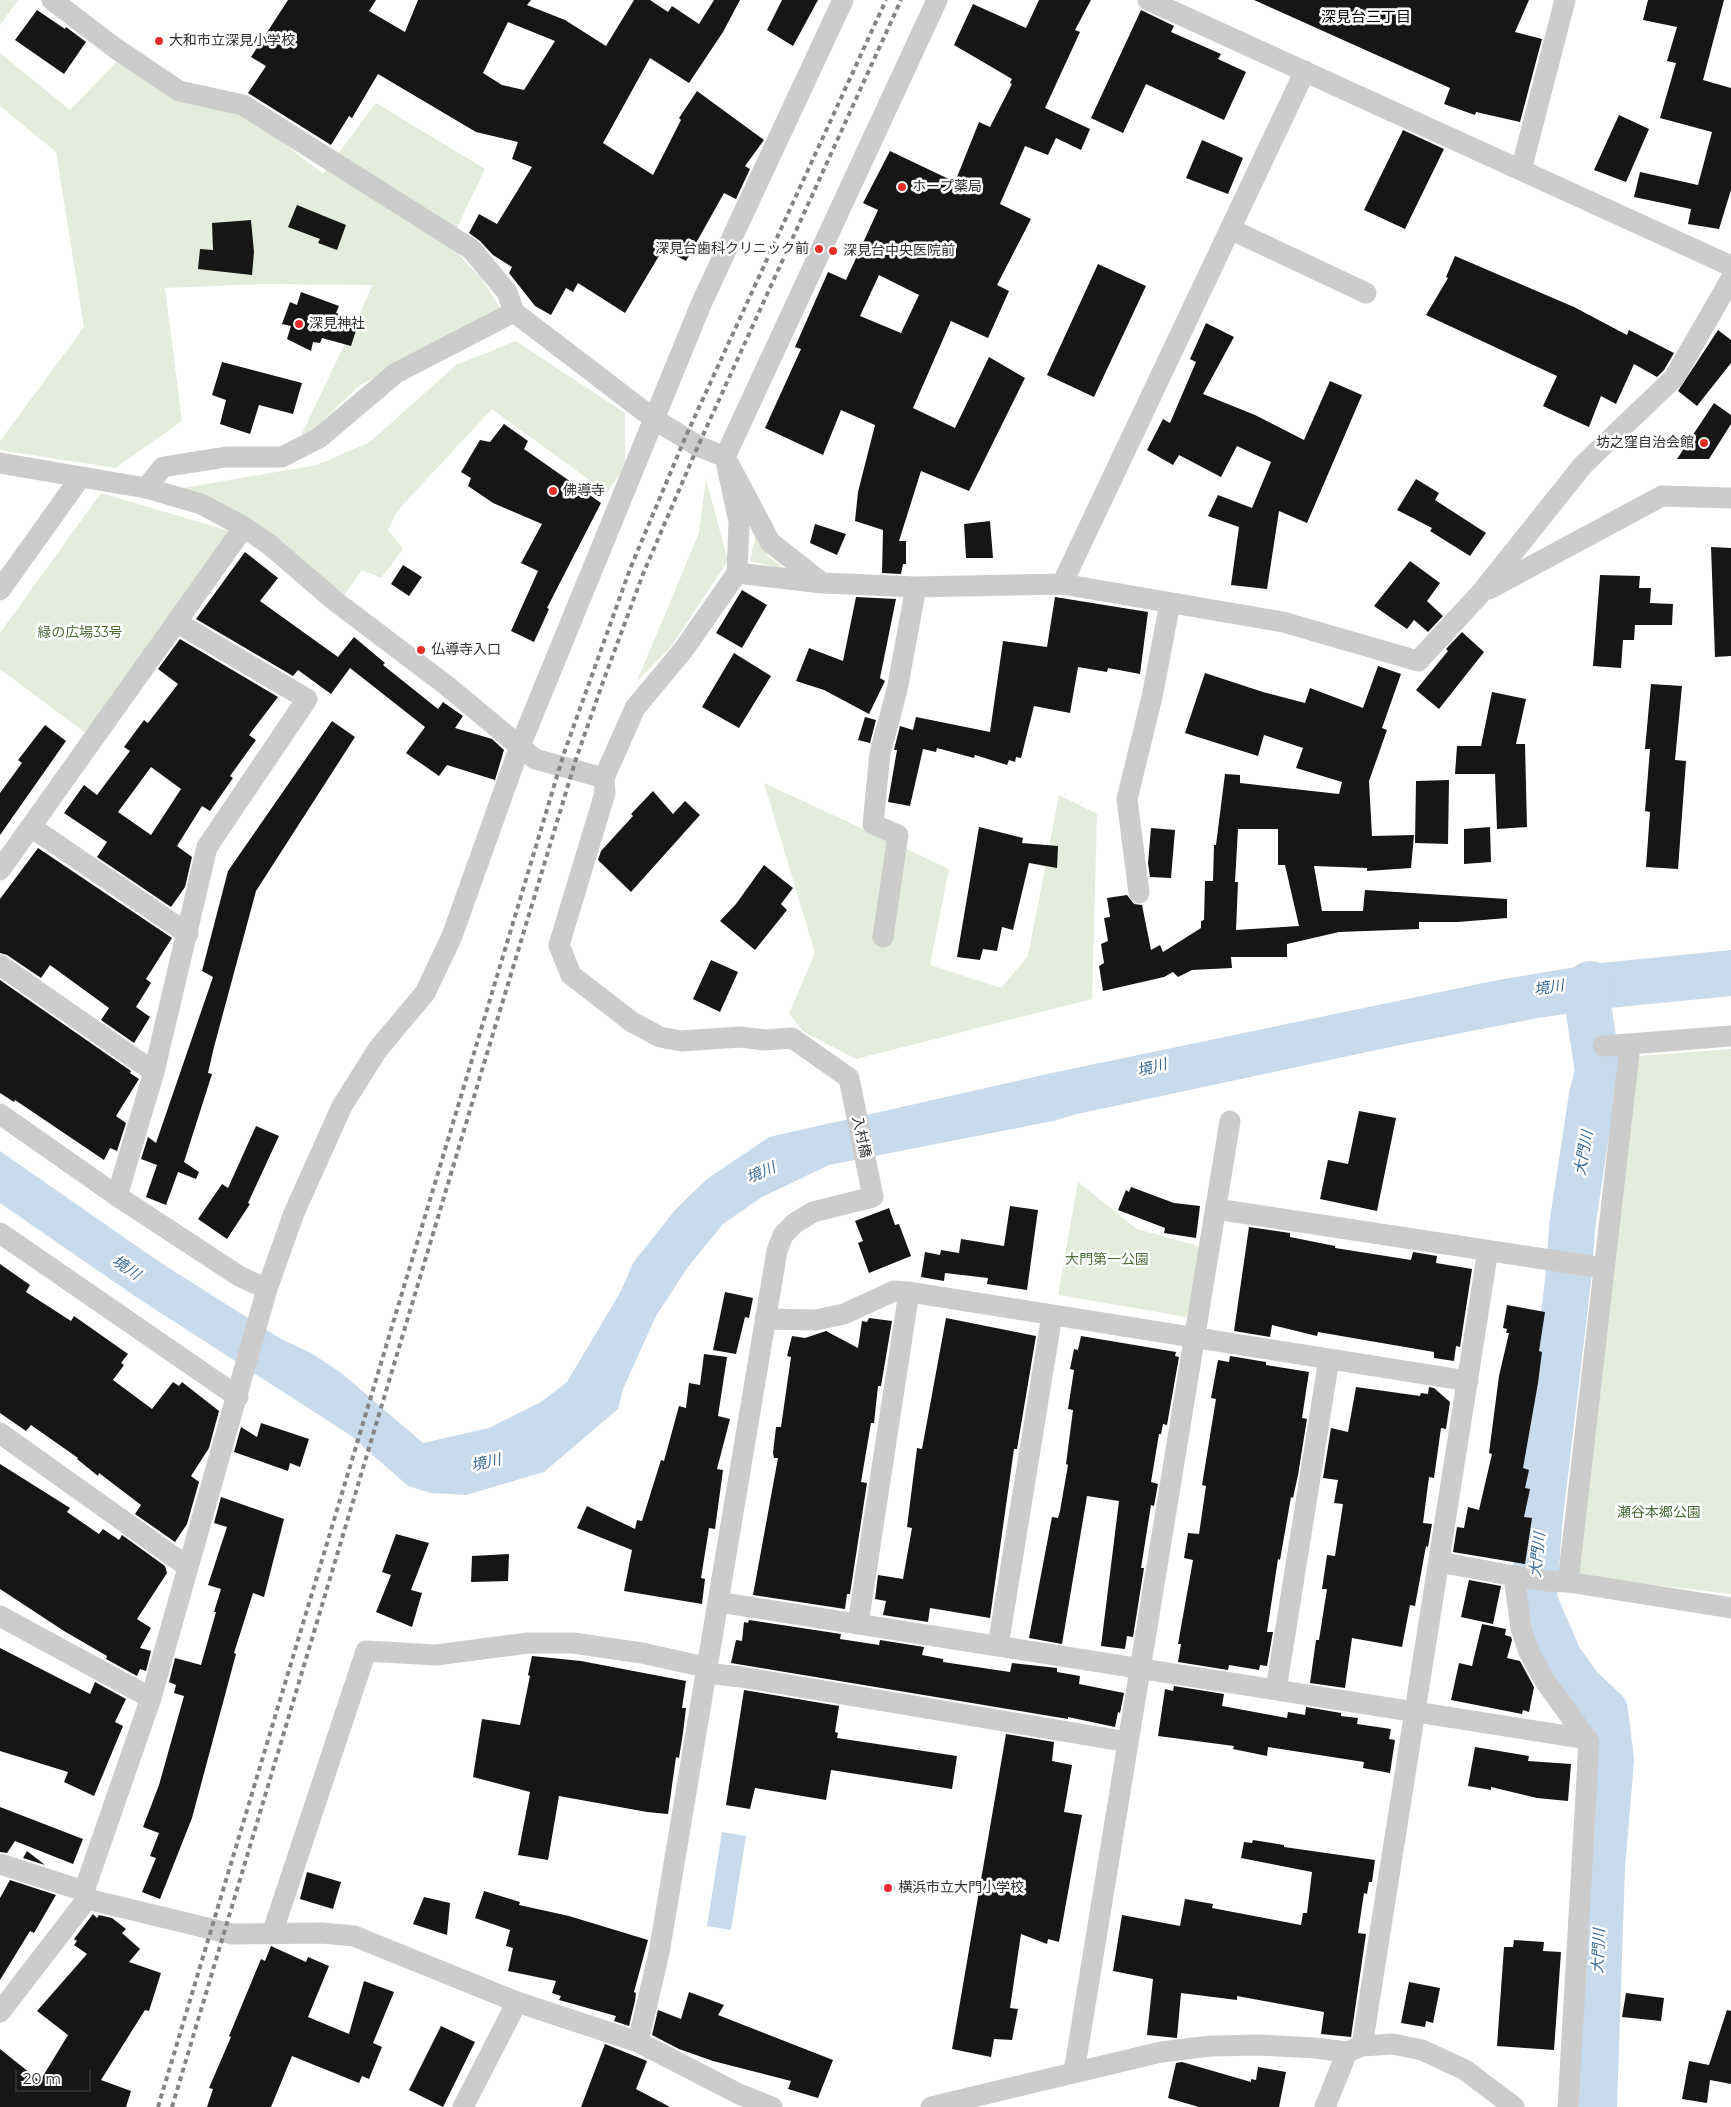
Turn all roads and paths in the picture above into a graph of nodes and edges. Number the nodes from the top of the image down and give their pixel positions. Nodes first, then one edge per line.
1 (52, 0) edge
2 (843, 0) edge
3 (937, 0) edge
4 (1148, 0) edge
5 (1565, 0) edge
6 (1304, 71) junction
7 (1521, 170) junction
8 (1230, 229) junction
9 (1731, 266) edge
10 (1731, 279) edge
11 (1366, 294) dead end
12 (514, 312) junction
13 (654, 419) junction
14 (725, 457) junction
15 (0, 463) edge
16 (80, 478) junction
17 (146, 488) junction
18 (1731, 498) edge
19 (244, 527) junction
20 (737, 573) junction
21 (822, 584) junction
22 (1062, 584) junction
23 (916, 587) junction
24 (0, 590) edge
25 (1480, 594) junction
26 (1170, 603) junction
27 (176, 622) junction
28 (520, 746) junction
29 (604, 778) junction
30 (31, 827) junction
31 (0, 870) edge
32 (1139, 893) dead end
33 (188, 934) junction
34 (884, 937) dead end
35 (0, 965) edge
36 (1731, 1036) edge
37 (1603, 1046) dead end
38 (1630, 1046) junction
39 (154, 1072) junction
40 (0, 1114) edge
41 (1230, 1122) dead end
42 (117, 1196) junction
43 (1216, 1209) junction
44 (0, 1233) edge
45 (1488, 1250) junction
46 (1603, 1268) junction
47 (267, 1289) junction
48 (909, 1292) junction
49 (1052, 1315) junction
50 (765, 1319) junction
51 (1195, 1337) junction
52 (1329, 1360) junction
53 (1468, 1381) junction
54 (239, 1393) junction
55 (0, 1433) edge
56 (1439, 1562) junction
57 (188, 1567) junction
58 (1527, 1578) junction
59 (1568, 1582) junction
60 (718, 1602) junction
61 (1731, 1608) edge
62 (0, 1616) edge
63 (858, 1624) junction
64 (998, 1646) junction
65 (1140, 1669) junction
66 (705, 1670) junction
67 (1276, 1690) junction
68 (151, 1698) junction
69 (1415, 1712) junction
70 (1587, 1740) junction
71 (1128, 1742) junction
72 (0, 1864) edge
73 (86, 1895) junction
74 (272, 1934) junction
75 (517, 2002) junction
76 (0, 2012) edge
77 (638, 2042) junction
78 (1354, 2049) junction
79 (1074, 2072) junction
80 (463, 2107) edge
81 (772, 2107) edge
82 (931, 2107) edge
83 (1325, 2107) edge
84 (1514, 2107) edge
85 (1568, 2107) edge

1 - 12 street
2 - 13 street
3 - 14 street
4 - 6 street
5 - 7 street
6 - 7 street
6 - 8 street
7 - 9 street
8 - 11 street
8 - 22 street
10 - 25 street
12 - 13 street
12 - 17 street
13 - 14 street
13 - 28 street
14 - 20 street
14 - 21 street
15 - 16 street
16 - 17 street
16 - 24 street
17 - 19 street
18 - 25 street
19 - 27 street
19 - 28 street
20 - 21 street
20 - 29 street
21 - 23 street
22 - 23 street
22 - 26 street
23 - 34 street
25 - 26 street
26 - 32 street
27 - 30 street
27 - 33 street
28 - 29 street
28 - 47 street
29 - 50 street, 入村橋
30 - 31 street
30 - 33 street
33 - 39 street
35 - 39 street
36 - 38 street
37 - 38 street
38 - 46 street
39 - 42 street
40 - 42 street
41 - 43 street
42 - 47 street
43 - 45 street
43 - 51 street
44 - 54 street
45 - 46 street
45 - 53 street
46 - 59 street
47 - 54 street
48 - 49 street
48 - 50 street
48 - 63 street
49 - 51 street
49 - 64 street
50 - 60 street
51 - 52 street
51 - 65 street
52 - 53 street
52 - 67 street
53 - 56 street
54 - 57 street
55 - 57 street
56 - 58 street
56 - 69 street
57 - 68 street
58 - 59 street
58 - 70 street
59 - 61 street
60 - 63 street
60 - 66 street
62 - 68 street
63 - 64 street
64 - 65 street
65 - 67 street
65 - 71 street
66 - 71 street
66 - 74 street
66 - 77 street
67 - 69 street
68 - 73 street
69 - 70 street
69 - 78 street
70 - 85 street
71 - 79 street
72 - 73 street
73 - 74 street
73 - 76 street
74 - 75 street
75 - 77 street
75 - 80 street
77 - 81 street
78 - 79 street
78 - 83 street
78 - 84 street
79 - 82 street

